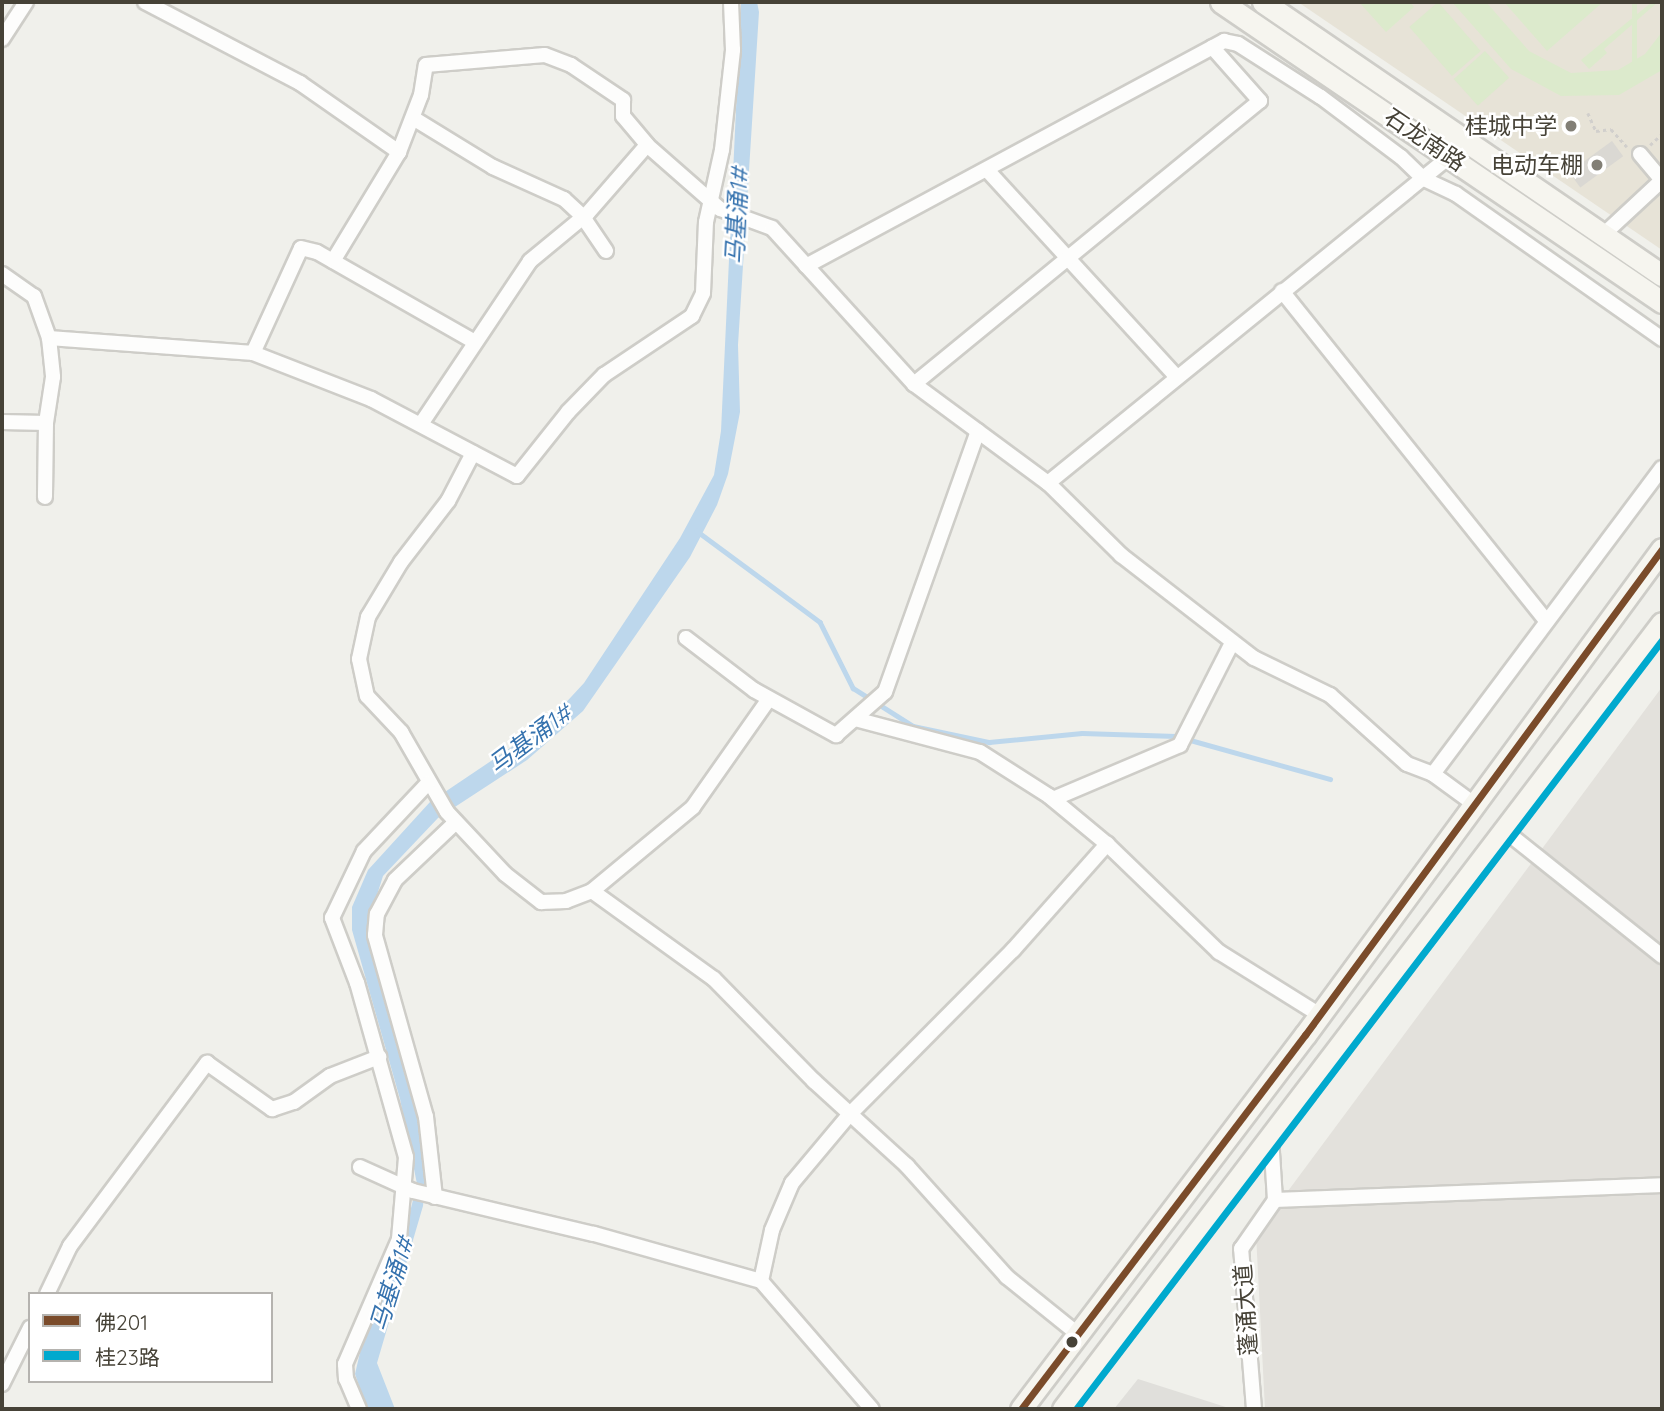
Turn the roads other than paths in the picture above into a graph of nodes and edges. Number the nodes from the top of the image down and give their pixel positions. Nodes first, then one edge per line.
1 (26, 2) edge
2 (145, 2) edge
3 (731, 2) edge
4 (1222, 2) edge
5 (1263, 2) edge
6 (2, 40) edge
7 (1212, 47) junction
8 (1315, 66) junction
9 (1301, 85) junction
10 (413, 118) junction
11 (647, 145) junction
12 (399, 152) junction
13 (1640, 153) road end
14 (1448, 157) junction
15 (987, 170) junction
16 (1423, 179) junction
17 (1662, 180) edge
18 (716, 206) junction
19 (583, 217) junction
20 (1603, 235) junction
21 (606, 251) dead end
22 (1067, 259) junction
23 (333, 261) junction
24 (806, 266) junction
25 (2, 274) edge
26 (1662, 275) edge
27 (1282, 291) junction
28 (1662, 302) edge
29 (50, 338) junction
30 (1662, 339) edge
31 (475, 342) junction
32 (253, 353) junction
33 (1176, 376) junction
34 (914, 384) junction
35 (2, 422) edge
36 (46, 423) junction
37 (421, 424) junction
38 (978, 431) junction
39 (473, 453) junction
40 (1662, 468) edge
41 (1048, 483) junction
42 (45, 497) dead end
43 (1662, 549) edge
44 (1546, 621) junction
45 (1662, 623) edge
46 (686, 638) dead end
47 (1232, 643) junction
48 (769, 699) junction
49 (855, 719) junction
50 (1433, 774) junction
51 (430, 787) junction
52 (1053, 799) junction
53 (1474, 804) junction
54 (452, 817) junction
55 (1504, 830) junction
56 (1107, 844) junction
57 (592, 891) junction
58 (1662, 956) edge
59 (1320, 1015) junction
60 (379, 1057) junction
61 (850, 1114) junction
62 (1270, 1136) junction
63 (360, 1167) dead end
64 (1662, 1185) edge
65 (410, 1190) junction
66 (432, 1196) junction
67 (1275, 1200) junction
68 (761, 1281) junction
69 (48, 1292) edge
70 (28, 1332) edge
71 (1079, 1335) junction
72 (2, 1384) edge
73 (359, 1409) edge
74 (872, 1409) edge
75 (1021, 1409) edge
76 (1063, 1409) edge
77 (1254, 1409) edge

1 - 6 street
2 - 12 street
3 - 18 street
4 - 8 main road, 石龙南路
5 - 20 main road, 石龙南路
7 - 9 street
7 - 15 street
7 - 22 street
8 - 9 street
8 - 14 main road, 石龙南路
9 - 16 street
10 - 11 street
10 - 12 street
10 - 19 street
11 - 18 street
11 - 19 street
12 - 23 street
13 - 17 street
14 - 16 street
14 - 28 main road, 石龙南路
15 - 22 street
15 - 24 street
16 - 27 street
16 - 30 street
17 - 20 street
18 - 24 street
18 - 39 street
19 - 21 street
19 - 31 street
20 - 26 main road, 石龙南路
22 - 33 street
22 - 34 street
23 - 31 street
23 - 32 street
24 - 34 street
25 - 29 street
27 - 33 street
27 - 44 street
29 - 32 street
29 - 36 street
31 - 37 street
32 - 37 street
33 - 41 street
34 - 38 street
35 - 36 street
36 - 42 street
37 - 39 street
38 - 41 street
38 - 49 street
39 - 51 street
40 - 44 street
41 - 47 street
43 - 53 main road
44 - 50 street
45 - 55 main road
46 - 48 street
47 - 50 street
47 - 52 street
48 - 49 street
48 - 57 street
49 - 52 street
50 - 53 street
51 - 54 street
51 - 60 street
52 - 56 street
53 - 59 main road
54 - 57 street
54 - 66 street
55 - 58 street
55 - 62 main road
56 - 59 street
56 - 61 street
57 - 61 street
59 - 71 main road
60 - 65 street
60 - 69 street
61 - 68 street
61 - 71 street
62 - 67 street
62 - 76 main road
63 - 65 street
64 - 67 street
65 - 66 street
65 - 73 street
66 - 68 street
67 - 77 street, 蓬涌大道
68 - 74 street
70 - 72 street
71 - 75 main road

